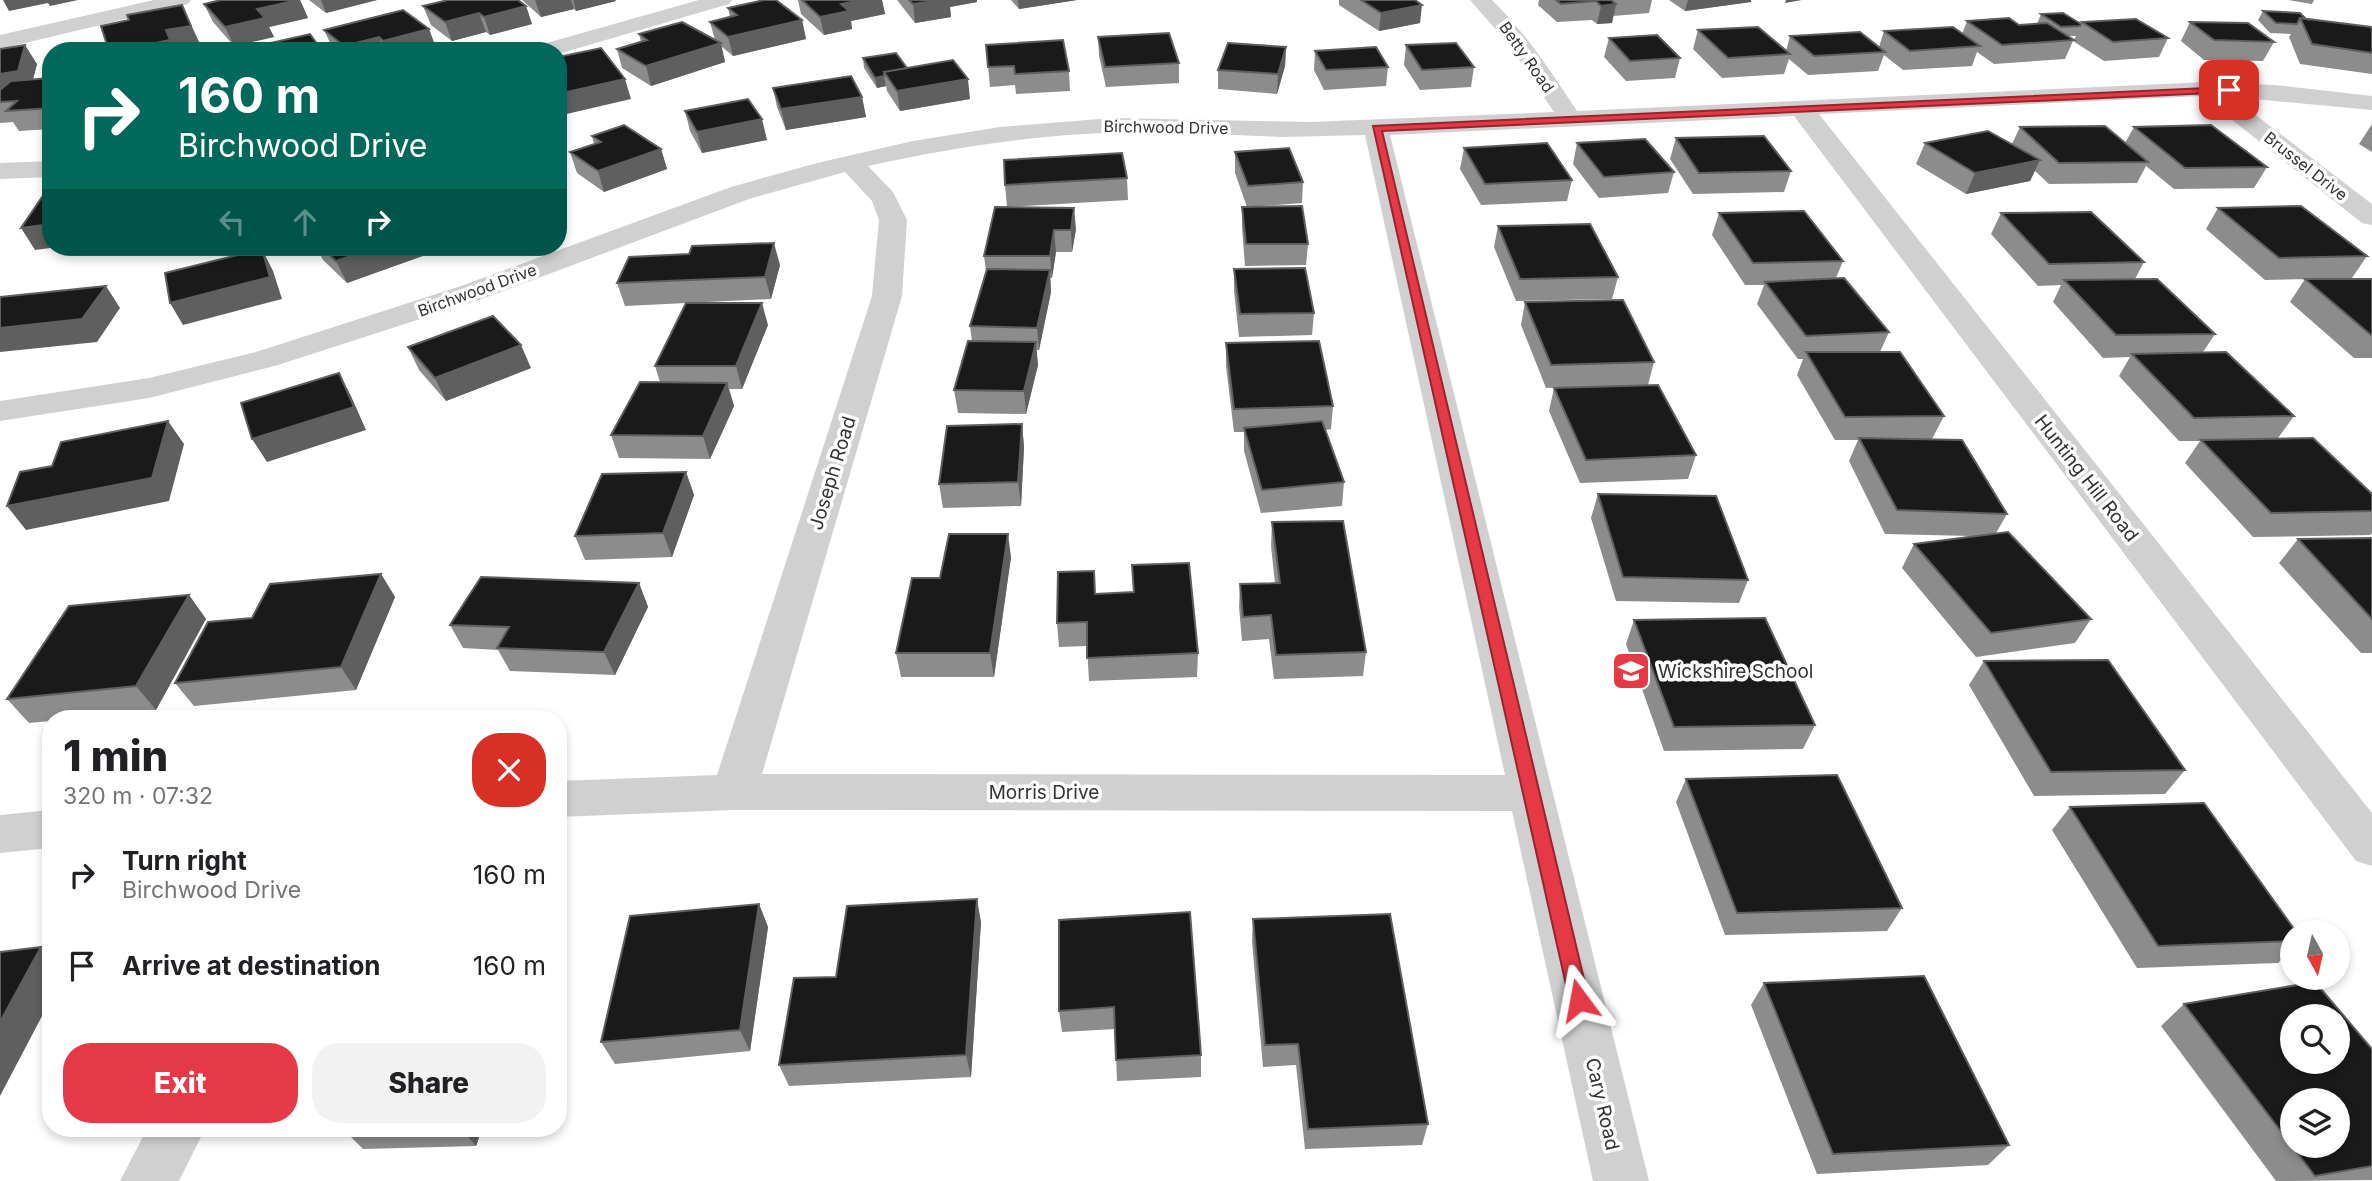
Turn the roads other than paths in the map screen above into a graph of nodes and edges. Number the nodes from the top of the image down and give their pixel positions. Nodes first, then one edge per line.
1 (181, 0) edge
2 (722, 0) edge
3 (1480, 0) edge
4 (0, 42) edge
5 (567, 44) edge
6 (2207, 89) junction
7 (2372, 103) edge
8 (1801, 108) junction
9 (1570, 119) junction
10 (1377, 128) junction
11 (851, 163) junction
12 (42, 170) edge
13 (0, 171) edge
14 (0, 194) edge
15 (2372, 217) edge
16 (0, 411) edge
17 (734, 792) junction
18 (1530, 793) junction
19 (567, 799) edge
20 (42, 830) edge
21 (0, 834) edge
22 (2372, 847) edge
23 (173, 1137) edge
24 (148, 1181) edge
25 (1621, 1181) edge

1 - 4 street
2 - 5 street
3 - 9 street, Betty Road
6 - 7 street, Birchwood Drive
6 - 8 street, Birchwood Drive
6 - 15 street, Brussel Drive
8 - 9 street, Birchwood Drive
8 - 22 street, Hunting Hill Road
9 - 10 street, Birchwood Drive
10 - 11 street, Birchwood Drive
10 - 18 street, Cary Road
11 - 16 street, Birchwood Drive
11 - 17 street, Joseph Road
12 - 13 street
12 - 14 street
17 - 18 street, Morris Drive
17 - 19 street, Morris Drive
18 - 25 street, Cary Road
20 - 21 street
23 - 24 street

